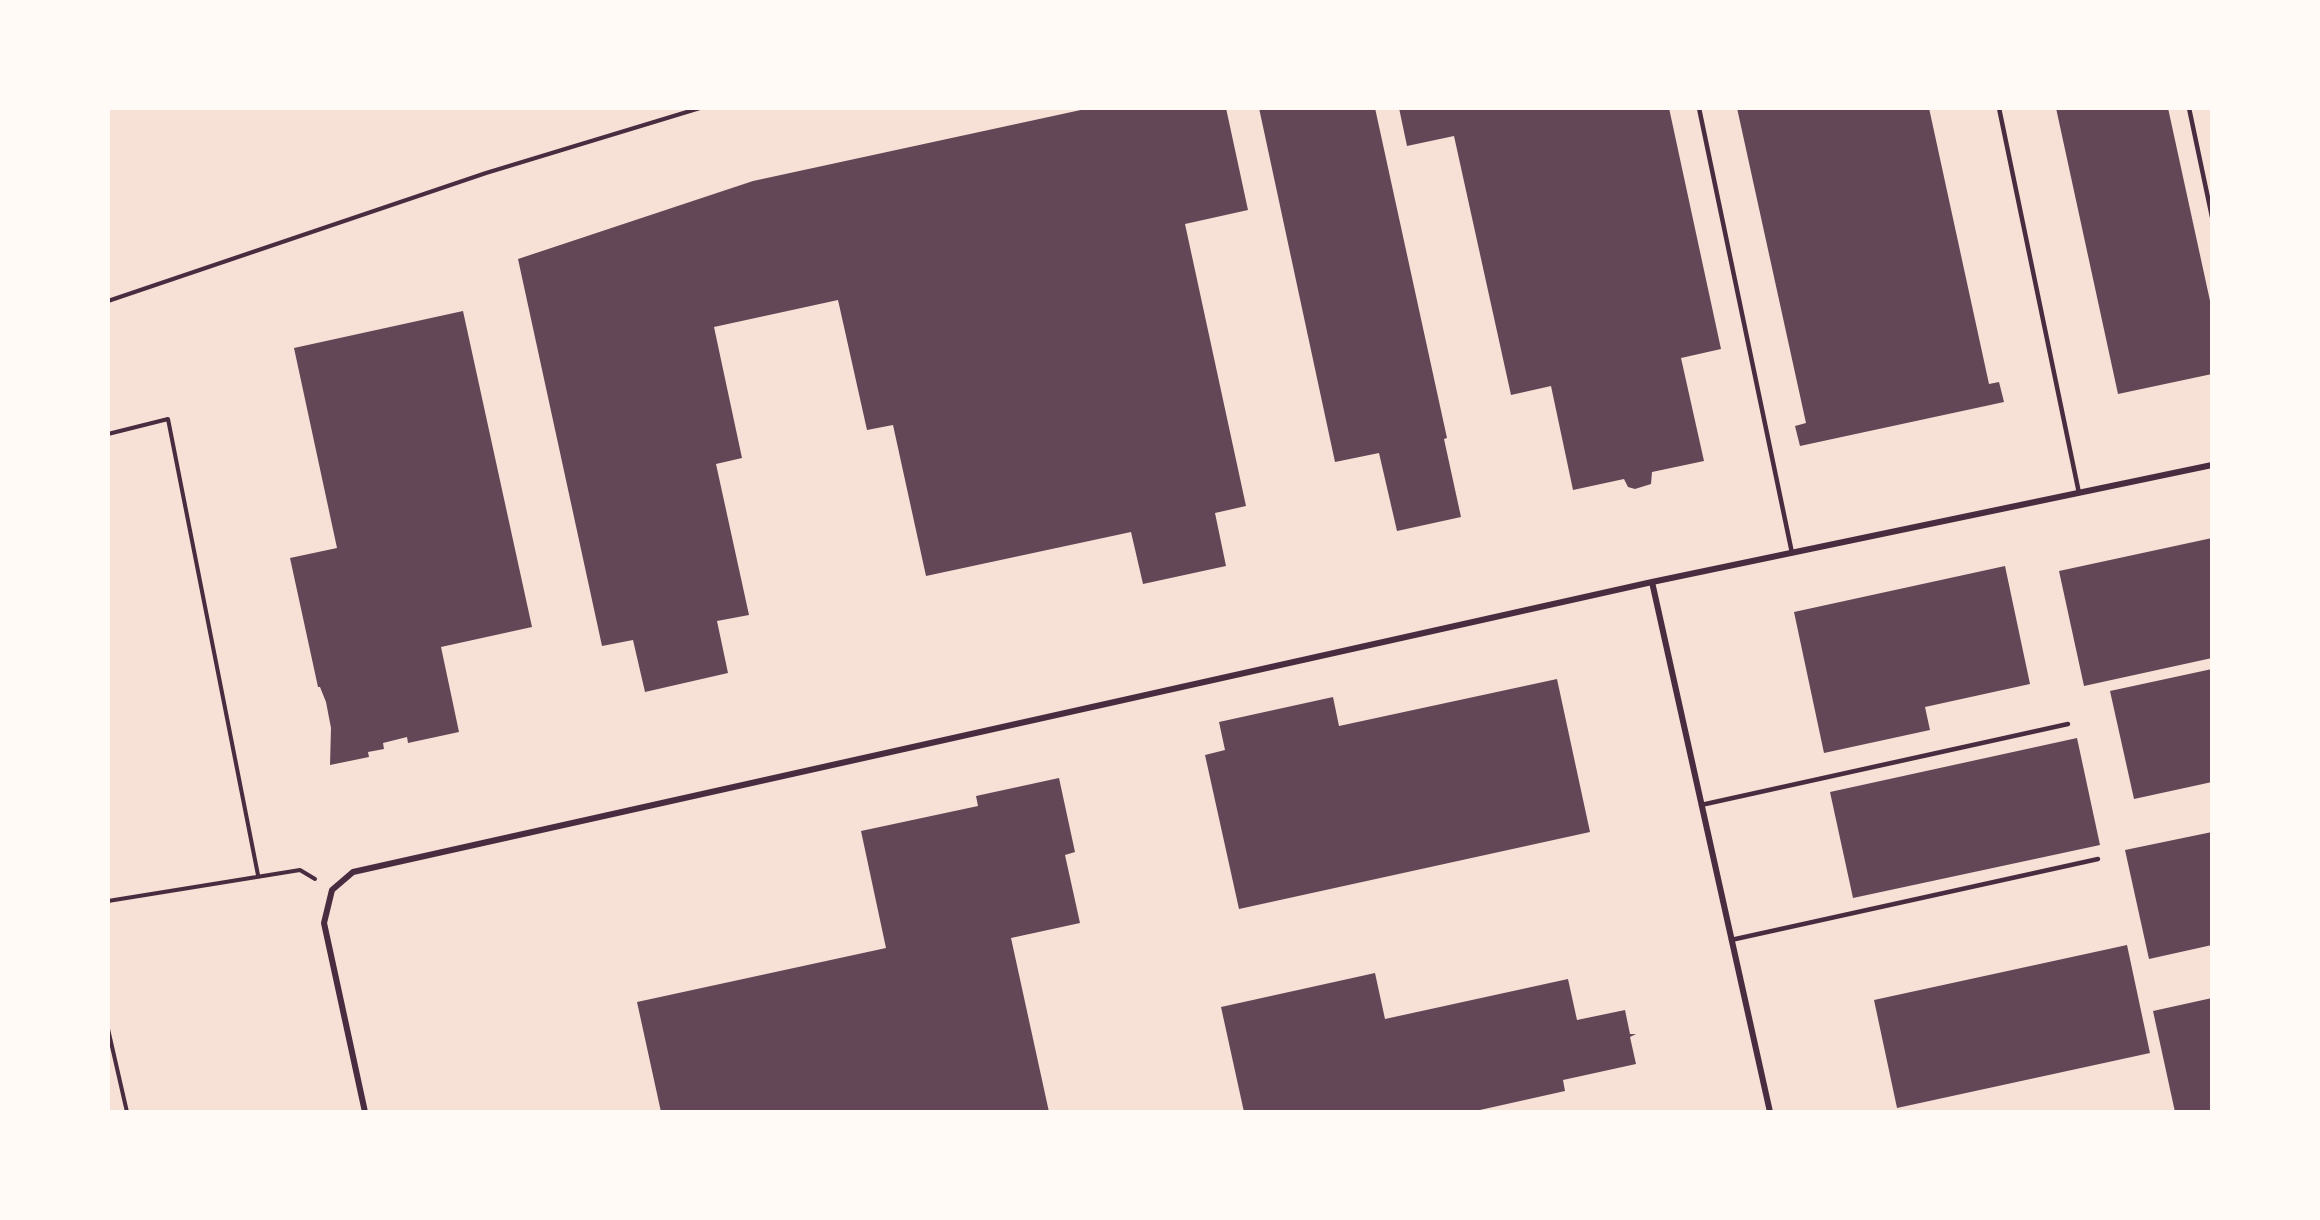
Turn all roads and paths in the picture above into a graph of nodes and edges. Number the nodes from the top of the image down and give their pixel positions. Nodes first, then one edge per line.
1 (700, 108) edge
2 (1699, 108) edge
3 (1999, 108) edge
4 (2189, 108) edge
5 (2212, 217) edge
6 (108, 301) edge
7 (108, 434) edge
8 (2212, 465) edge
9 (2079, 493) junction
10 (1792, 553) junction
11 (1652, 582) junction
12 (2068, 724) dead end
13 (1701, 805) junction
14 (2098, 859) dead end
15 (258, 875) junction
16 (332, 890) junction
17 (108, 901) edge
18 (1731, 940) junction
19 (108, 1029) edge
20 (127, 1112) edge
21 (365, 1112) edge
22 (1770, 1112) edge

1 - 6 path
2 - 10 lane
3 - 9 lane
4 - 5 lane
7 - 15 path
8 - 9 street
9 - 10 street
10 - 11 street
11 - 13 street
11 - 16 street
12 - 13 lane
13 - 18 street
14 - 18 lane
15 - 16 path
15 - 17 path
16 - 21 street
18 - 22 street
19 - 20 path

